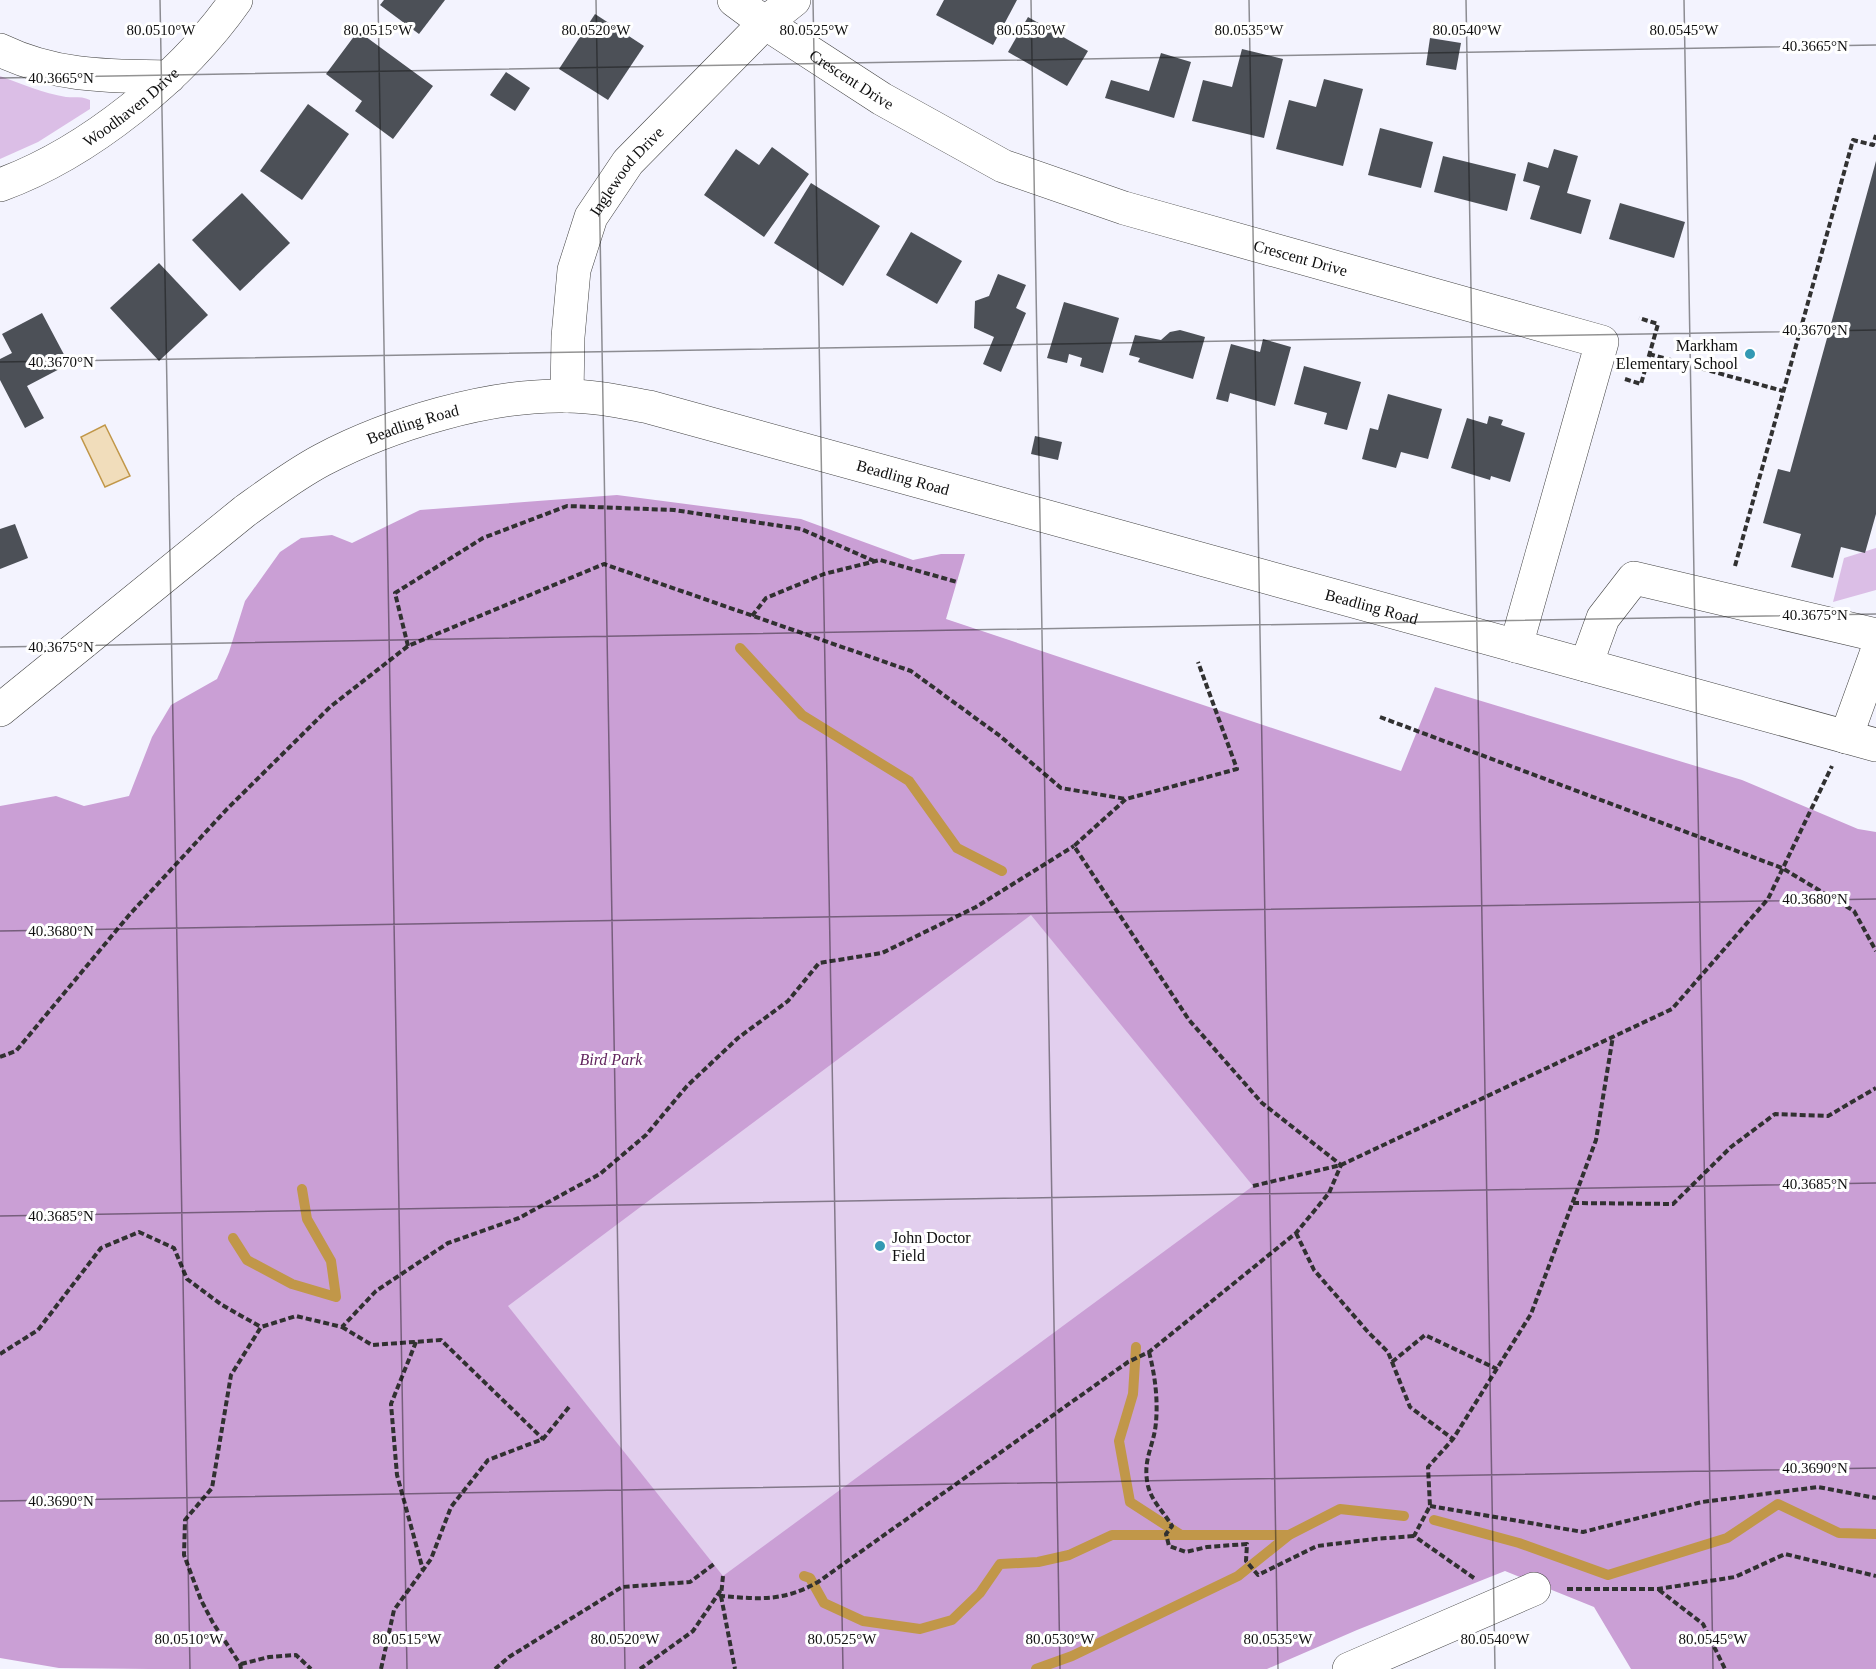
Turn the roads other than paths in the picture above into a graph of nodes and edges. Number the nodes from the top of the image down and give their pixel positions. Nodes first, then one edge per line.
1 (236, 0) edge
2 (734, 0) edge
3 (794, 0) edge
4 (765, 23) junction
5 (0, 50) edge
6 (169, 76) junction
7 (0, 184) edge
8 (567, 396) junction
9 (1876, 635) edge
10 (1516, 646) junction
11 (1876, 654) edge
12 (1586, 665) junction
13 (0, 710) edge
14 (1851, 749) edge
15 (1520, 1594) road end
16 (1349, 1669) edge

1 - 6 street, Woodhaven Drive
2 - 4 street, Crescent Drive
3 - 4 street, Inglewood Drive
4 - 8 street, Inglewood Drive
4 - 10 street, Crescent Drive
5 - 6 street
6 - 7 street, Woodhaven Drive
8 - 10 street, Beadling Road
8 - 13 street, Beadling Road
9 - 12 street
10 - 12 street, Beadling Road
11 - 14 street
12 - 14 street, Beadling Road
15 - 16 street

